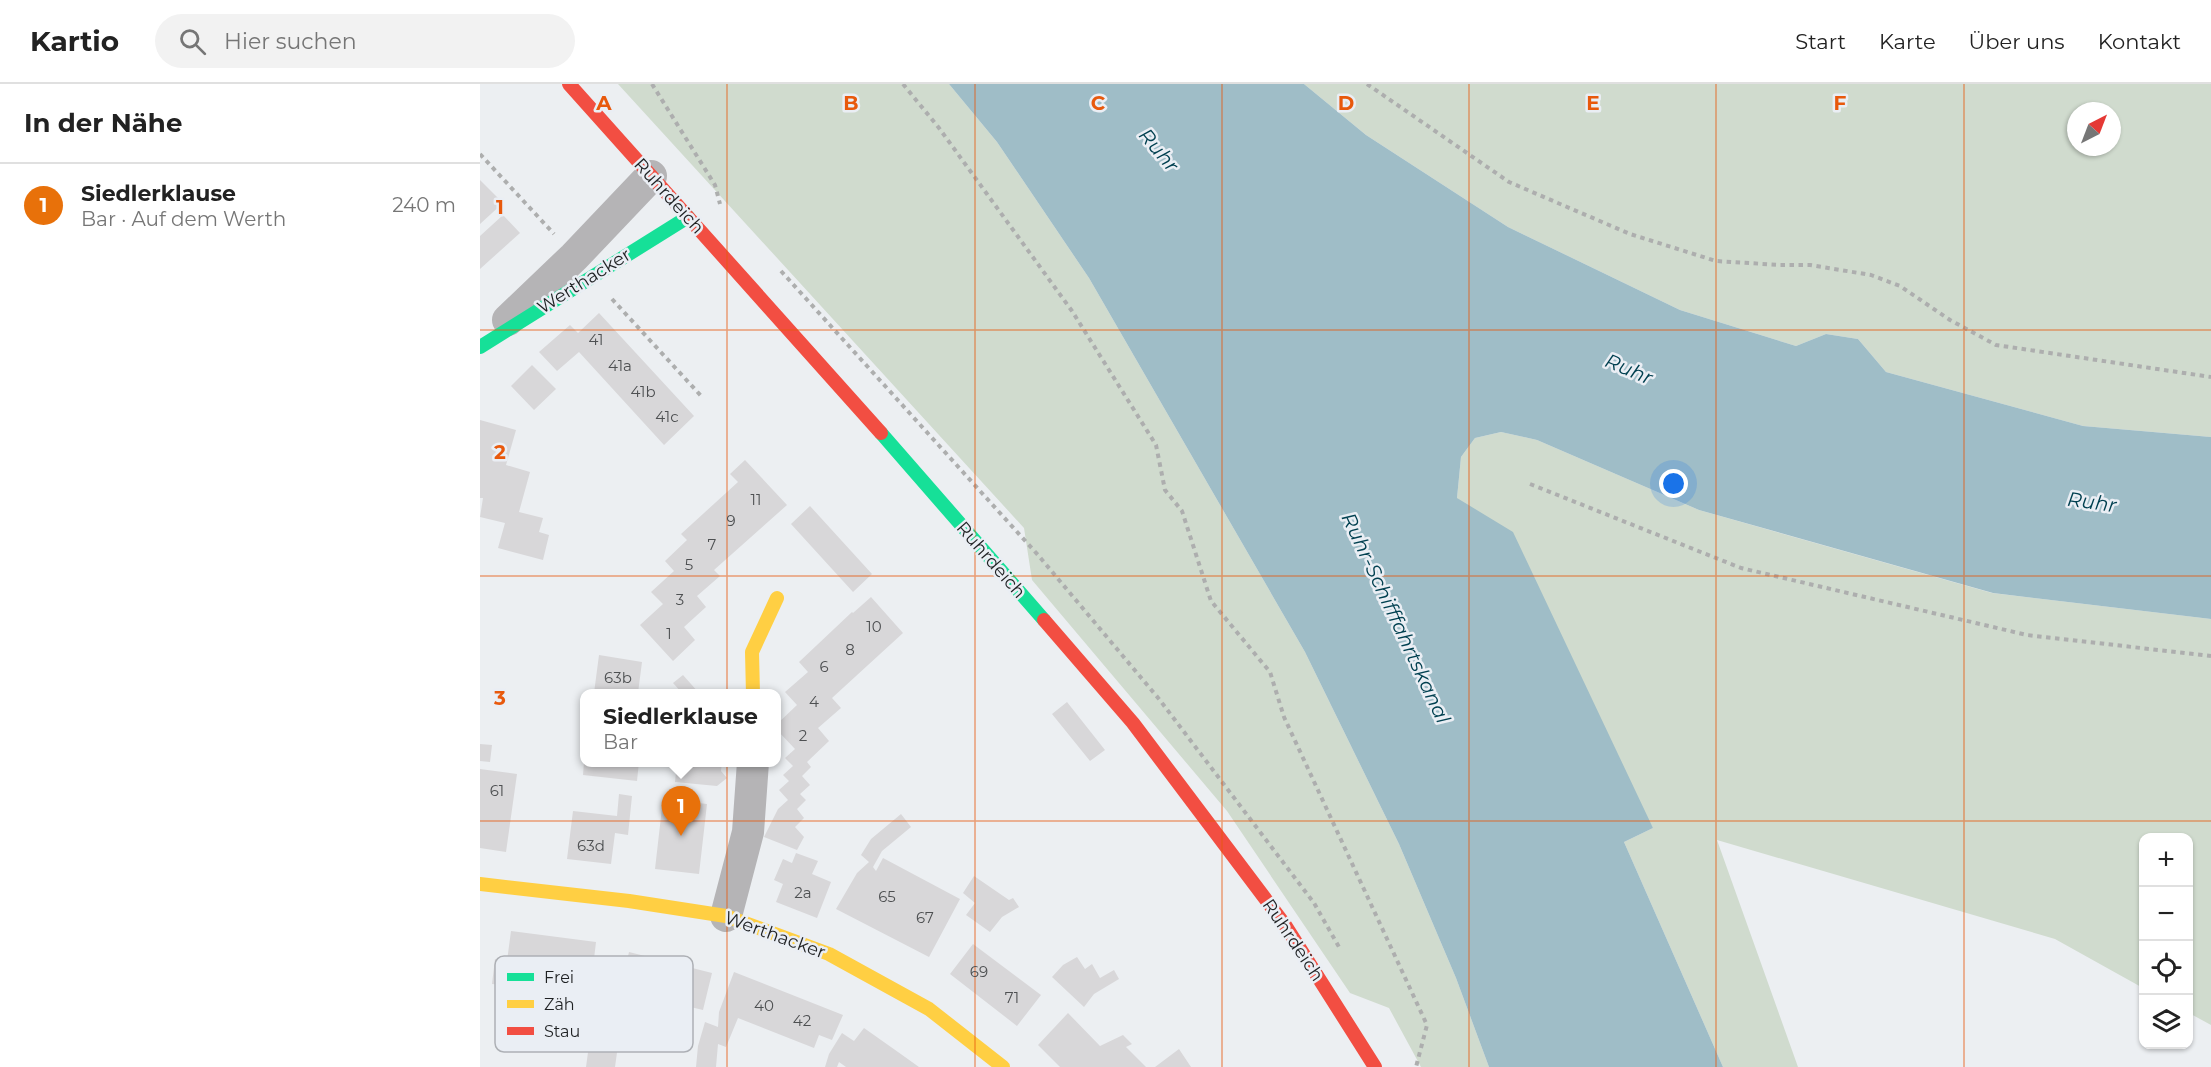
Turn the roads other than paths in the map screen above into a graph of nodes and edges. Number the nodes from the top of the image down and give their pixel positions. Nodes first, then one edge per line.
1 (568, 84) edge
2 (651, 176) junction
3 (688, 217) junction
4 (583, 266) junction
5 (480, 347) edge
6 (777, 598) dead end
7 (753, 689) edge
8 (753, 767) edge
9 (480, 884) edge
10 (726, 916) junction
11 (1003, 1067) edge
12 (1375, 1067) edge

1 - 2 main road, Ruhrdeich
2 - 3 main road, Ruhrdeich
2 - 4 street, Werthacker
3 - 4 main road, Werthacker
3 - 12 main road, Ruhrdeich
4 - 5 street, Werthacker
6 - 7 main road
8 - 10 street
9 - 10 main road, Werthacker
10 - 11 main road, Werthacker

